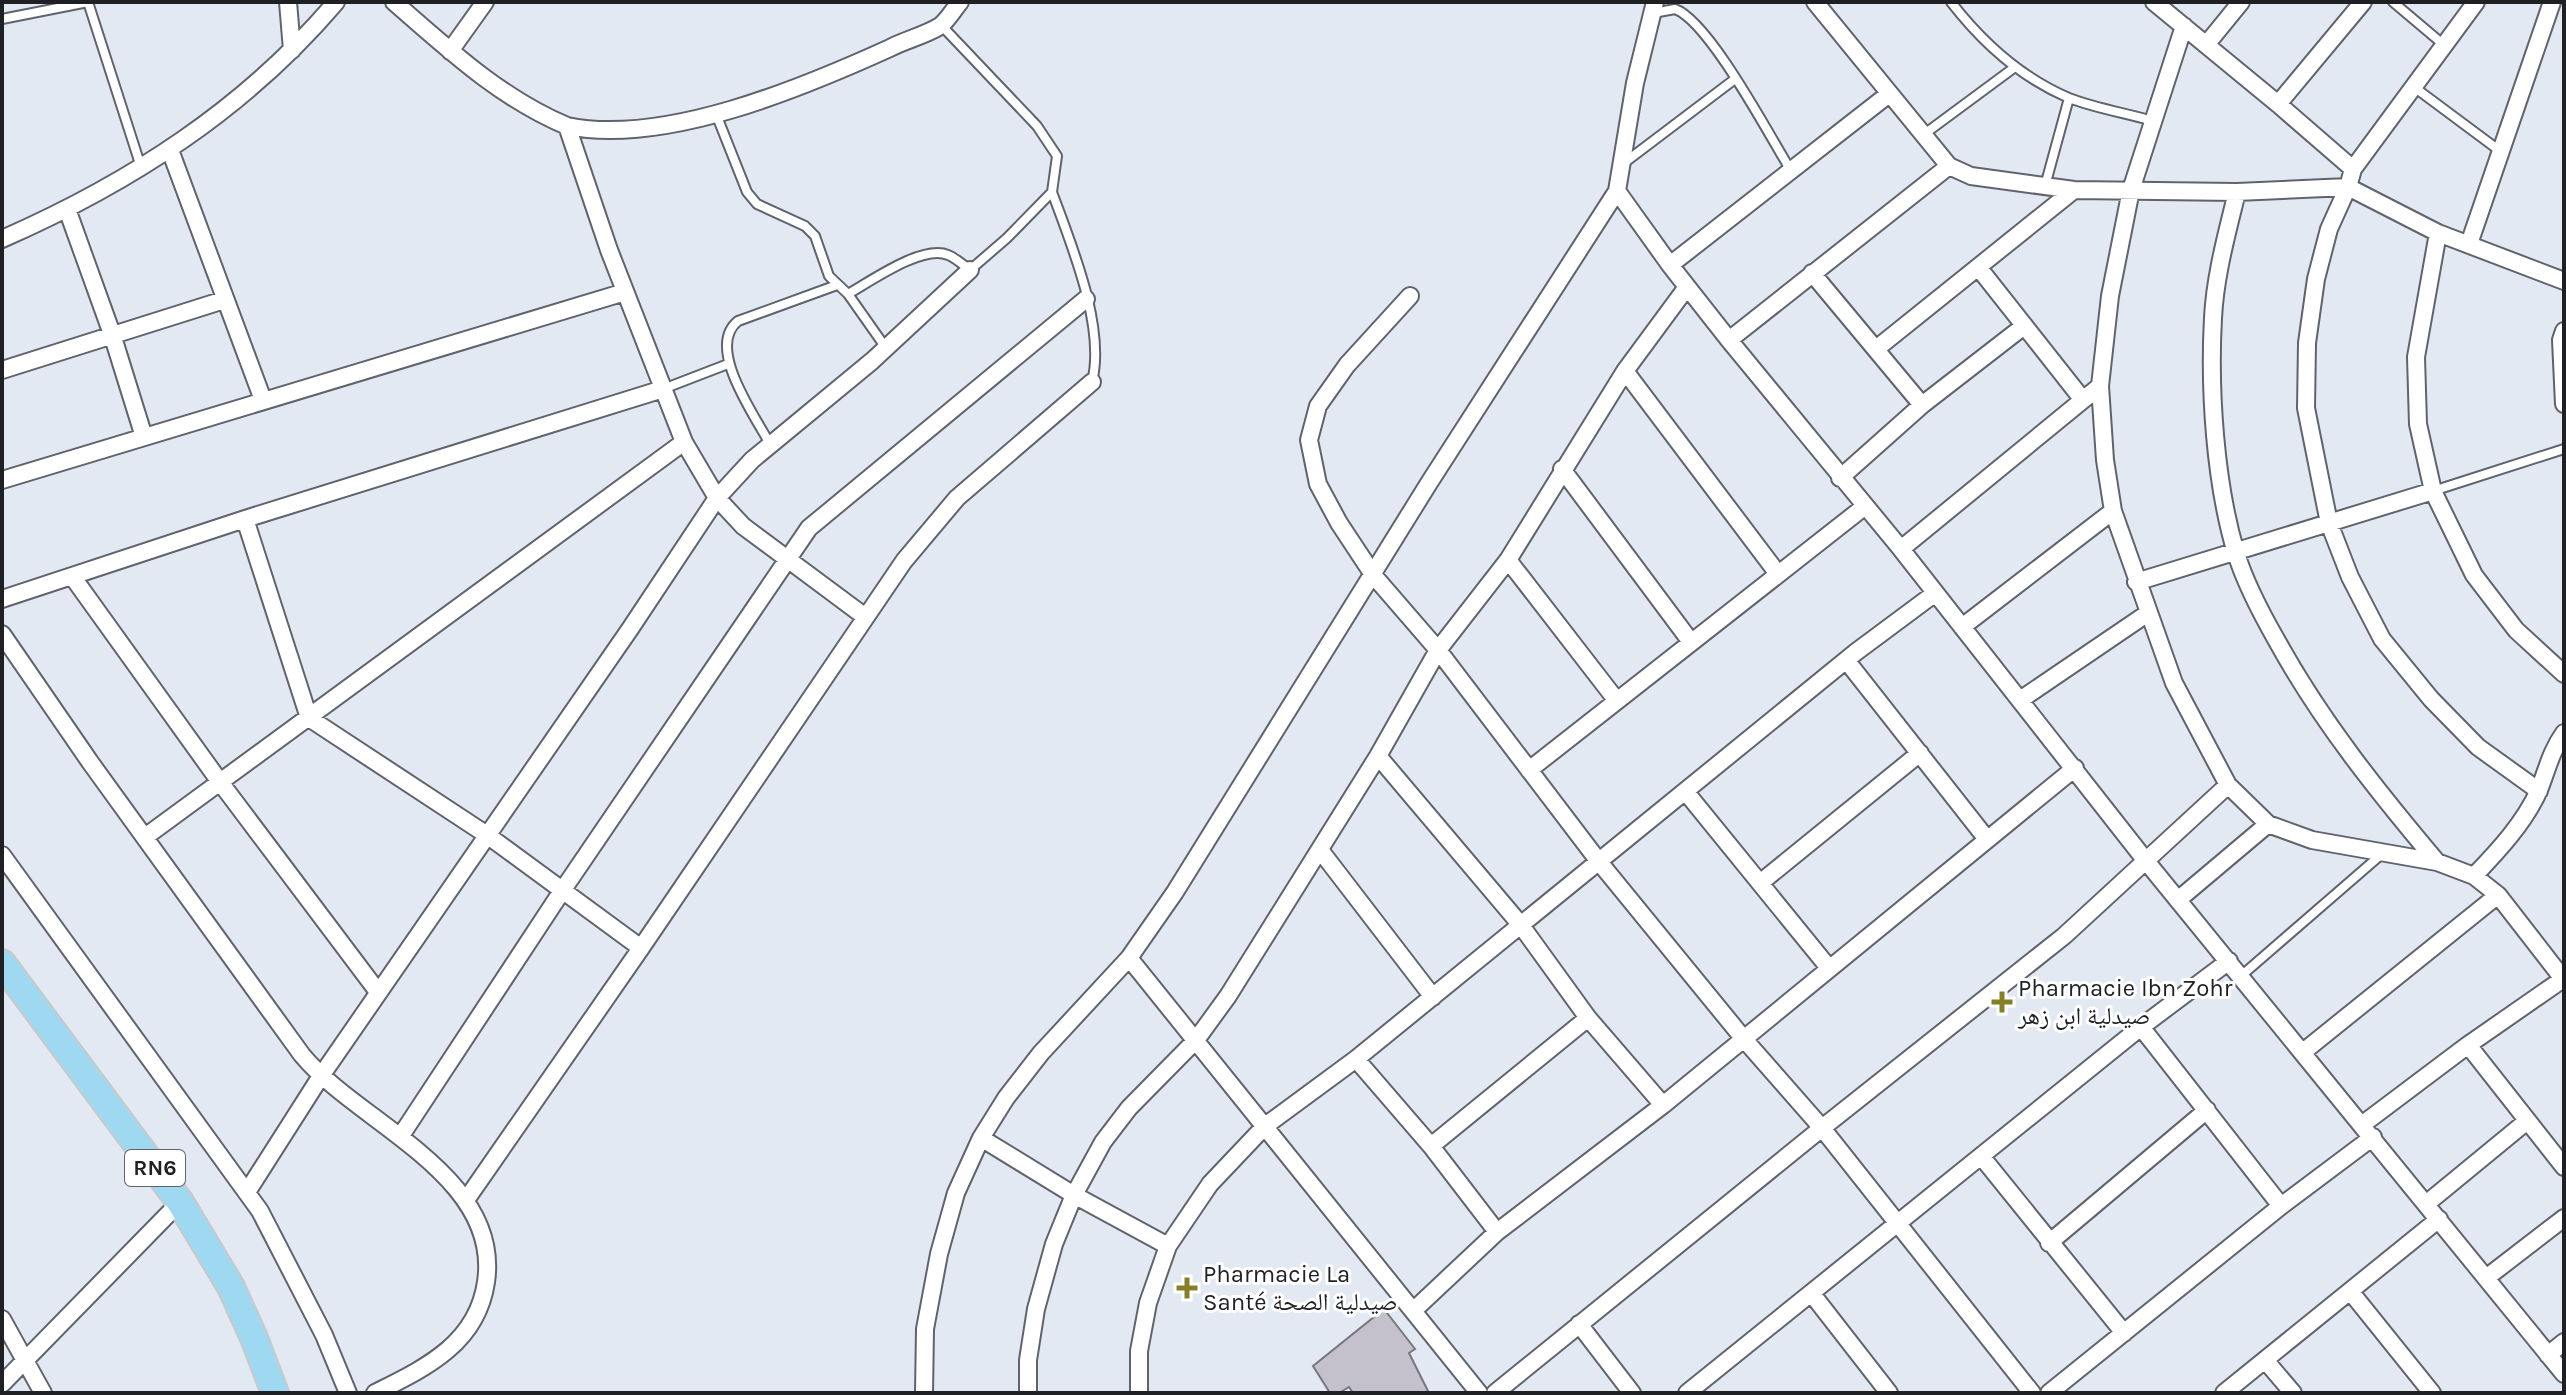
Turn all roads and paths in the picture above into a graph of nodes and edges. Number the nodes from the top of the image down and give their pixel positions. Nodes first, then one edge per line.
1 (88, 2) edge
2 (288, 2) edge
3 (336, 2) edge
4 (394, 2) edge
5 (485, 2) edge
6 (960, 2) edge
7 (1815, 2) edge
8 (1951, 2) edge
9 (2154, 2) edge
10 (2241, 2) edge
11 (2363, 2) edge
12 (2393, 2) edge
13 (2476, 2) edge
14 (2552, 2) edge
15 (1654, 8) edge
16 (2, 19) edge
17 (941, 25) junction
18 (2184, 26) junction
19 (2206, 45) junction
20 (2444, 45) junction
21 (292, 50) junction
22 (450, 51) junction
23 (2015, 67) junction
24 (1735, 79) junction
25 (2414, 86) junction
26 (1889, 94) junction
27 (2069, 98) junction
28 (2278, 104) junction
29 (716, 114) junction
30 (2153, 121) junction
31 (567, 126) junction
32 (1923, 135) junction
33 (170, 150) junction
34 (2500, 151) junction
35 (1622, 165) junction
36 (1949, 166) junction
37 (141, 168) junction
38 (1790, 169) junction
39 (2353, 169) junction
40 (2045, 186) junction
41 (2348, 187) junction
42 (2074, 190) junction
43 (2131, 190) junction
44 (1617, 191) junction
45 (1052, 192) junction
46 (2237, 192) junction
47 (67, 209) junction
48 (2438, 233) junction
49 (2, 239) edge
50 (2469, 244) junction
51 (1670, 265) junction
52 (1978, 267) junction
53 (970, 270) junction
54 (1812, 273) junction
55 (2564, 281) edge
56 (837, 285) junction
57 (1687, 287) junction
58 (625, 292) junction
59 (848, 294) junction
60 (1410, 296) dead end
61 (1086, 299) junction
62 (224, 300) junction
63 (2024, 326) junction
64 (2564, 331) edge
65 (112, 334) junction
66 (1729, 340) junction
67 (886, 348) junction
68 (1876, 349) junction
69 (728, 364) junction
70 (2, 370) edge
71 (1625, 371) junction
72 (1092, 382) joint
73 (2100, 386) junction
74 (663, 389) junction
75 (263, 400) junction
76 (2083, 400) junction
77 (2564, 404) edge
78 (1922, 405) junction
79 (144, 437) junction
80 (684, 442) junction
81 (770, 444) junction
82 (2564, 449) edge
83 (1562, 469) junction
84 (1840, 478) junction
85 (2, 480) edge
86 (2433, 491) junction
87 (717, 498) junction
88 (1864, 507) junction
89 (2113, 511) junction
90 (245, 519) junction
91 (2329, 523) junction
92 (1901, 549) junction
93 (2236, 553) junction
94 (1508, 560) junction
95 (788, 562) junction
96 (1778, 574) junction
97 (72, 576) junction
98 (1374, 576) junction
99 (2136, 582) junction
100 (1934, 594) junction
101 (2, 599) edge
102 (2148, 613) junction
103 (864, 616) junction
104 (1962, 627) junction
105 (2, 634) edge
106 (1691, 642) junction
107 (1438, 650) junction
108 (1846, 660) junction
109 (2564, 674) edge
110 (2020, 700) junction
111 (1617, 701) junction
112 (309, 718) junction
113 (2564, 733) edge
114 (1920, 753) junction
115 (1378, 756) junction
116 (2075, 768) junction
117 (1529, 770) junction
118 (220, 782) junction
119 (2228, 785) junction
120 (1685, 791) junction
121 (2539, 791) junction
122 (2268, 824) junction
123 (487, 835) junction
124 (145, 837) junction
125 (1986, 838) junction
126 (1320, 850) junction
127 (2383, 853) junction
128 (2, 855) edge
129 (2146, 861) junction
130 (2437, 862) junction
131 (1600, 863) junction
132 (2474, 876) junction
133 (1760, 883) junction
134 (562, 891) junction
135 (2498, 895) junction
136 (2179, 899) junction
137 (1520, 924) junction
138 (641, 948) junction
139 (1129, 958) junction
140 (2229, 961) junction
141 (2, 963) edge
142 (1829, 968) junction
143 (2241, 976) junction
144 (2564, 979) edge
145 (378, 992) junction
146 (1433, 997) junction
147 (1588, 1018) junction
148 (2141, 1027) junction
149 (1743, 1038) junction
150 (1196, 1040) junction
151 (2468, 1045) junction
152 (2303, 1052) junction
153 (1356, 1059) junction
154 (321, 1076) junction
155 (1663, 1105) junction
156 (2207, 1110) junction
157 (2527, 1121) junction
158 (1265, 1126) junction
159 (1822, 1128) junction
160 (2368, 1131) junction
161 (400, 1137) junction
162 (981, 1138) junction
163 (1431, 1146) junction
164 (1981, 1156) junction
165 (2564, 1167) edge
166 (247, 1192) junction
167 (1074, 1195) junction
168 (466, 1200) junction
169 (180, 1202) junction
170 (2426, 1204) junction
171 (2281, 1206) junction
172 (2564, 1218) edge
173 (2439, 1219) junction
174 (1897, 1226) junction
175 (1497, 1232) junction
176 (2049, 1243) junction
177 (1168, 1246) junction
178 (2486, 1278) junction
179 (2350, 1291) junction
180 (1812, 1294) junction
181 (1414, 1310) junction
182 (2, 1319) edge
183 (1579, 1324) junction
184 (2124, 1333) junction
185 (2564, 1342) edge
186 (2548, 1355) junction
187 (26, 1360) junction
188 (2265, 1360) junction
189 (2564, 1374) edge
190 (2, 1384) edge
191 (1884, 1387) edge
192 (43, 1393) edge
193 (275, 1393) edge
194 (348, 1393) edge
195 (375, 1393) edge
196 (924, 1393) edge
197 (1028, 1393) edge
198 (1139, 1393) edge
199 (1479, 1393) edge
200 (1495, 1393) edge
201 (1632, 1393) edge
202 (1687, 1393) edge
203 (1865, 1393) edge
204 (2032, 1393) edge
205 (2049, 1393) edge
206 (2224, 1393) edge
207 (2293, 1393) edge
208 (2432, 1393) edge

1 - 16 lane
1 - 37 lane
2 - 21 street
3 - 21 street
4 - 22 street
5 - 22 street
6 - 17 street
7 - 26 street
8 - 23 lane
9 - 18 street
10 - 19 street
11 - 28 street
12 - 20 lane
13 - 20 street
14 - 34 street
15 - 24 lane
15 - 35 street
17 - 29 street
17 - 45 lane
18 - 19 street
18 - 30 street
19 - 28 street
20 - 25 street
21 - 33 street
22 - 31 street
23 - 27 lane
23 - 32 lane
24 - 35 lane
24 - 38 lane
25 - 34 lane
25 - 39 street
26 - 32 street
26 - 38 street
27 - 30 lane
27 - 40 lane
28 - 39 street
29 - 31 street
29 - 56 lane
30 - 43 street
31 - 58 street
32 - 36 street
33 - 37 street
33 - 62 street
34 - 50 street
35 - 44 street
36 - 40 street
36 - 54 street
37 - 47 street
38 - 51 street
39 - 41 street
40 - 42 street
41 - 46 street
41 - 48 street
41 - 91 street
42 - 43 street
42 - 52 street
43 - 46 street
43 - 73 street
44 - 51 street
44 - 98 street
45 - 53 lane
45 - 61 lane
46 - 93 street
47 - 49 street
47 - 65 street
48 - 50 street
48 - 86 street
50 - 55 street
51 - 57 street
52 - 63 street
52 - 68 street
53 - 59 lane
53 - 67 street
54 - 66 street
54 - 68 street
56 - 59 lane
56 - 69 lane
57 - 66 street
57 - 71 street
58 - 74 street
58 - 75 street
59 - 67 lane
60 - 98 street
61 - 72 lane
61 - 95 street
62 - 65 street
62 - 75 street
63 - 76 street
63 - 78 street
64 - 77 street
65 - 70 street
65 - 79 street
66 - 84 street
67 - 81 street
68 - 78 street
69 - 74 lane
69 - 81 lane
71 - 83 street
71 - 96 street
72 - 103 street
73 - 76 street
73 - 89 street
74 - 80 street
74 - 90 street
75 - 79 street
76 - 92 street
78 - 84 street
79 - 85 street
80 - 87 street
80 - 112 street
81 - 87 street
82 - 86 lane
83 - 94 street
83 - 106 street
84 - 88 street
86 - 91 street
86 - 109 street
87 - 95 street
87 - 123 street
88 - 92 street
88 - 96 street
89 - 99 street
89 - 104 street
90 - 97 street
90 - 112 street
91 - 93 street
91 - 121 street
92 - 100 street
93 - 99 street
93 - 130 street
94 - 107 street
94 - 111 street
95 - 103 street
95 - 134 street
96 - 106 street
97 - 101 street
97 - 118 street
98 - 107 street
98 - 139 street
99 - 102 street
100 - 104 street
100 - 108 street
102 - 110 street
102 - 119 street
103 - 138 street
104 - 110 street
105 - 124 street
106 - 111 street
107 - 115 street
107 - 117 street
108 - 114 street
108 - 120 street
110 - 116 street
111 - 117 street
112 - 118 street
112 - 123 street
113 - 121 street
114 - 125 street
114 - 133 street
115 - 126 street
115 - 137 street
116 - 125 street
116 - 129 street
117 - 131 street
118 - 124 street
118 - 145 street
119 - 122 street
119 - 129 street
120 - 131 street
120 - 133 street
121 - 132 street
122 - 127 street
122 - 136 street
123 - 134 street
123 - 145 street
124 - 154 street
125 - 142 street
126 - 146 street
126 - 150 street
127 - 130 street
127 - 143 lane
128 - 166 street
129 - 136 street
129 - 159 street
130 - 132 street
131 - 137 street
131 - 149 street
132 - 135 street
133 - 142 street
134 - 138 street
134 - 161 street
135 - 144 street
135 - 152 street
136 - 140 street
137 - 146 street
137 - 147 street
138 - 168 street
139 - 150 street
139 - 162 street
140 - 143 street
140 - 148 street
141 - 169 main road, RN6
142 - 149 street
143 - 152 street
144 - 151 street
145 - 154 street
146 - 153 street
147 - 155 street
147 - 163 street
148 - 156 street
148 - 164 street
149 - 155 street
149 - 159 street
150 - 158 street
150 - 167 street
151 - 157 street
151 - 160 street
152 - 160 street
153 - 158 street
153 - 163 street
154 - 161 street
154 - 166 street
155 - 175 street
156 - 171 street
156 - 176 street
157 - 165 street
157 - 170 street
158 - 177 street
158 - 181 street
159 - 174 street
159 - 183 street
160 - 170 street
160 - 171 street
161 - 168 street
162 - 167 street
162 - 196 street
163 - 175 street
164 - 174 street
164 - 176 street
166 - 194 street
167 - 177 street
167 - 197 street
168 - 195 street
169 - 187 street
169 - 193 main road, RN6
170 - 173 street
171 - 184 street
172 - 178 street
173 - 178 street
173 - 179 street
174 - 180 street
174 - 204 street
175 - 181 street
176 - 184 street
177 - 198 street
178 - 186 street
179 - 188 street
179 - 208 street
180 - 191 street
180 - 202 street
181 - 199 street
182 - 187 street
183 - 200 street
183 - 201 street
184 - 205 street
185 - 186 street
186 - 189 street
187 - 190 street
187 - 192 street
188 - 206 street
188 - 207 street
191 - 203 street

